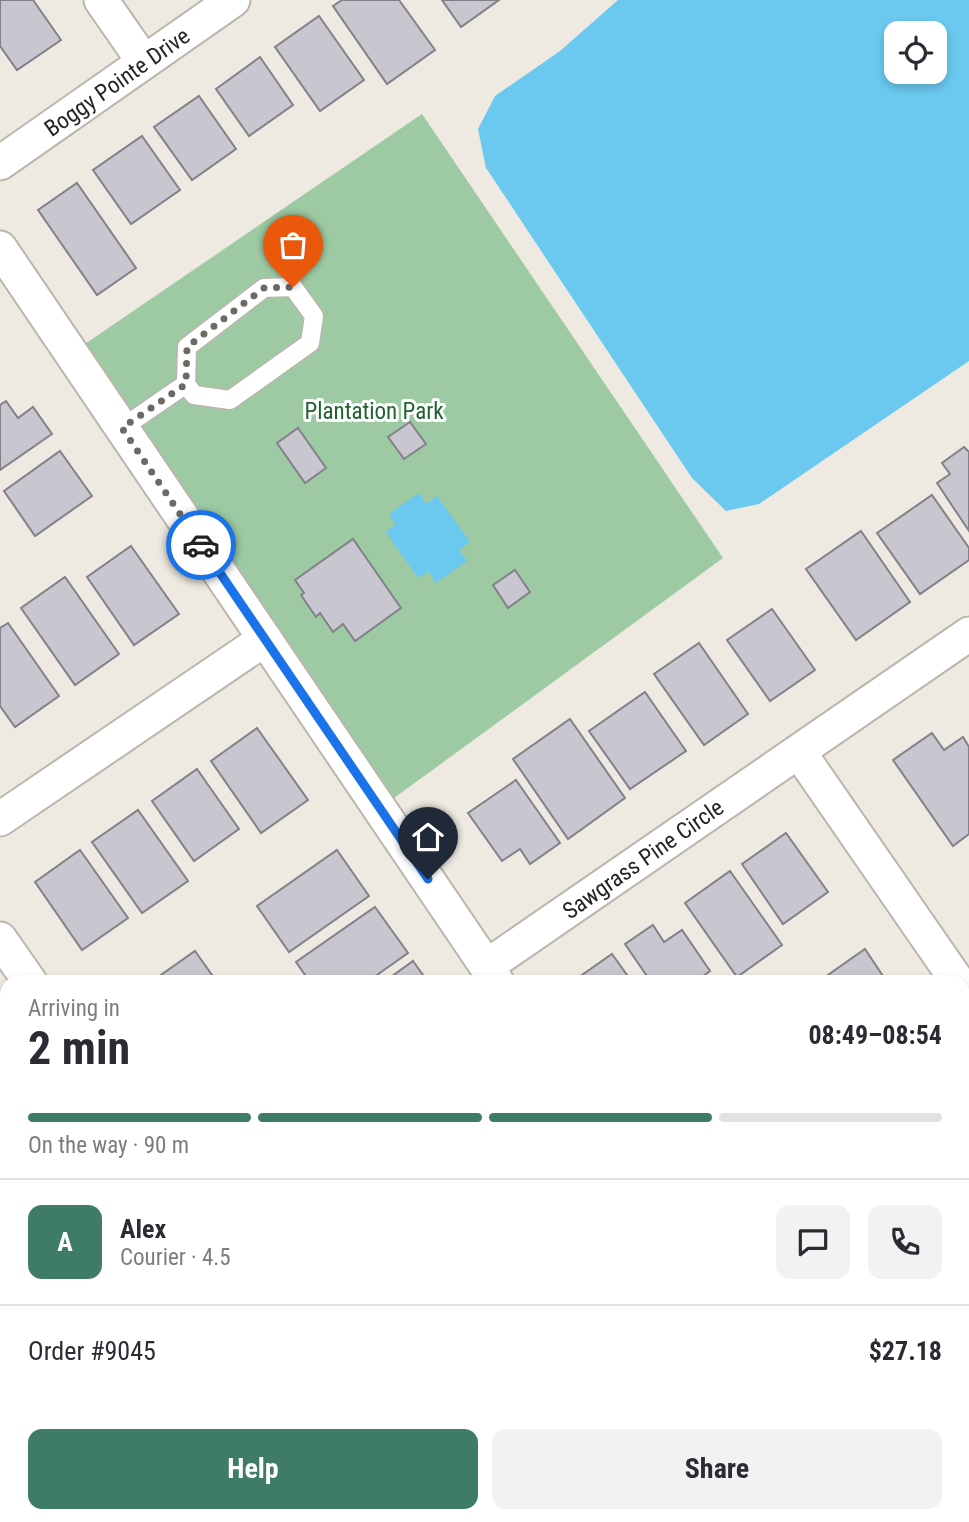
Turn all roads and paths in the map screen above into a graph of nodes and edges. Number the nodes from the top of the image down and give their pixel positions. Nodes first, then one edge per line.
1 (101, 0) edge
2 (233, 0) edge
3 (144, 62) junction
4 (0, 163) edge
5 (0, 248) edge
6 (186, 384) junction
7 (122, 428) junction
8 (969, 634) edge
9 (265, 639) junction
10 (799, 752) junction
11 (0, 819) edge
12 (0, 939) edge
13 (492, 974) edge
14 (25, 975) edge
15 (953, 975) edge

1 - 3 street
2 - 3 street, Boggy Pointe Drive
3 - 4 street, Boggy Pointe Drive
5 - 7 street
6 - 6 lane
6 - 7 lane
7 - 9 street
8 - 10 street, Sawgrass Pine Circle
9 - 11 street
9 - 13 street
10 - 13 street, Sawgrass Pine Circle
10 - 15 street
12 - 14 street

